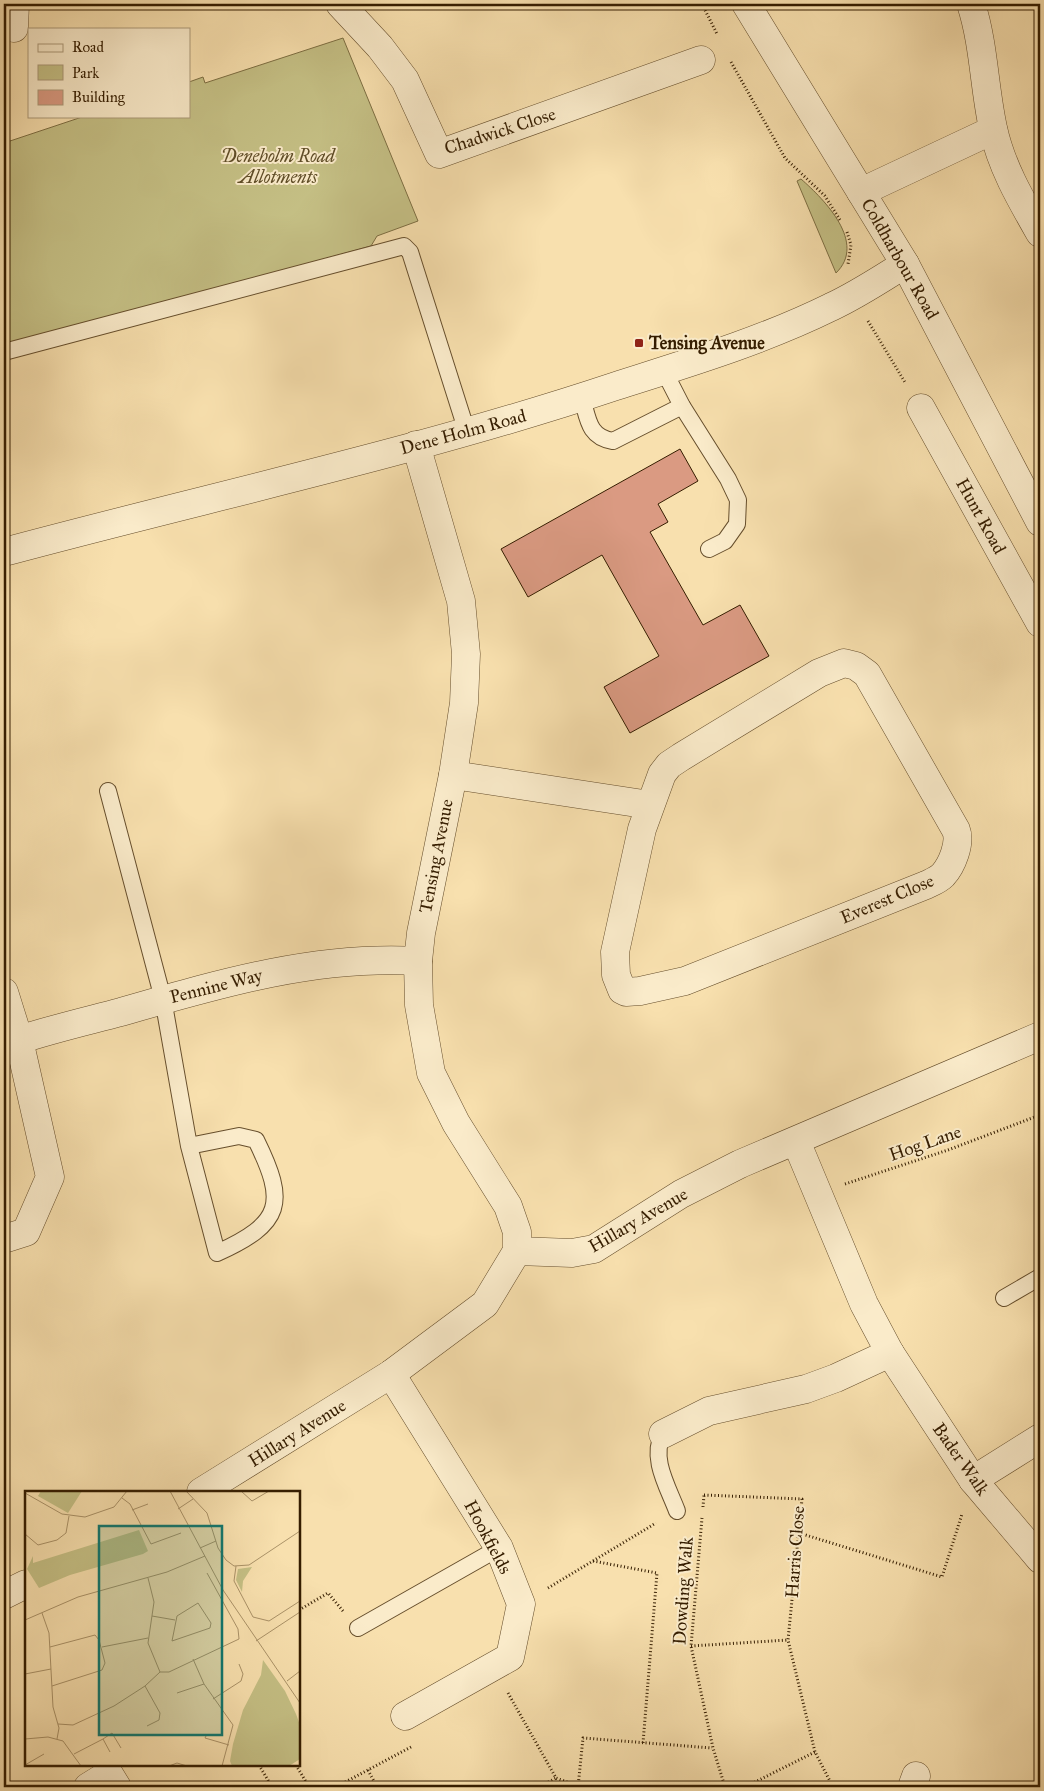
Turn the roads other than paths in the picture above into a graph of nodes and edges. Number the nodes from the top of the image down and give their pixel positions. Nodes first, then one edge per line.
1 (340, 4) edge
2 (746, 4) edge
3 (972, 4) edge
4 (701, 60) dead end
5 (993, 130) junction
6 (861, 192) junction
7 (1040, 233) edge
8 (905, 264) junction
9 (4, 352) edge
10 (664, 371) junction
11 (582, 398) junction
12 (682, 406) junction
13 (921, 408) road end
14 (466, 432) junction
15 (416, 445) junction
16 (1040, 522) edge
17 (709, 549) dead end
18 (4, 552) edge
19 (1040, 623) edge
20 (453, 775) junction
21 (108, 791) dead end
22 (650, 805) junction
23 (418, 962) junction
24 (4, 992) edge
25 (163, 999) junction
26 (1040, 1036) edge
27 (19, 1040) junction
28 (796, 1141) junction
29 (189, 1146) junction
30 (4, 1239) edge
31 (517, 1251) junction
32 (1040, 1276) edge
33 (1004, 1298) dead end
34 (890, 1353) junction
35 (391, 1374) junction
36 (663, 1434) joint
37 (1040, 1438) edge
38 (973, 1480) junction
39 (203, 1491) edge
40 (677, 1511) dead end
41 (498, 1548) junction
42 (1040, 1559) edge
43 (25, 1584) edge
44 (4, 1595) edge
45 (358, 1628) road end
46 (405, 1716) road end
47 (88, 1787) edge
48 (116, 1787) edge

1 - 4 street, Chadwick Close
2 - 6 street, Coldharbour Road
3 - 5 street
5 - 6 street
5 - 7 street
6 - 8 street, Coldharbour Road
8 - 10 street, Dene Holm Road
8 - 16 street, Coldharbour Road
9 - 14 lane
10 - 11 street, Dene Holm Road
10 - 12 lane
11 - 12 lane
11 - 14 street, Dene Holm Road
12 - 17 lane
13 - 19 street, Hunt Road
14 - 15 street, Dene Holm Road
15 - 18 street, Dene Holm Road
15 - 20 street, Tensing Avenue
20 - 22 street
20 - 23 street, Tensing Avenue
21 - 25 lane
22 - 22 street, Everest Close
23 - 25 street, Pennine Way
23 - 31 street, Tensing Avenue
24 - 27 street
25 - 27 street, Pennine Way
25 - 29 lane
26 - 28 street, Hillary Avenue
27 - 30 street
28 - 31 street, Hillary Avenue
28 - 34 street, Bader Walk
29 - 29 lane
31 - 35 street, Hillary Avenue
32 - 33 lane
34 - 36 street
34 - 38 street, Bader Walk
35 - 39 street, Hillary Avenue
35 - 41 street, Hookfields
36 - 40 lane
37 - 38 street
38 - 42 street, Bader Walk
41 - 45 lane
41 - 46 street, Hookfields
43 - 44 street
47 - 48 street

